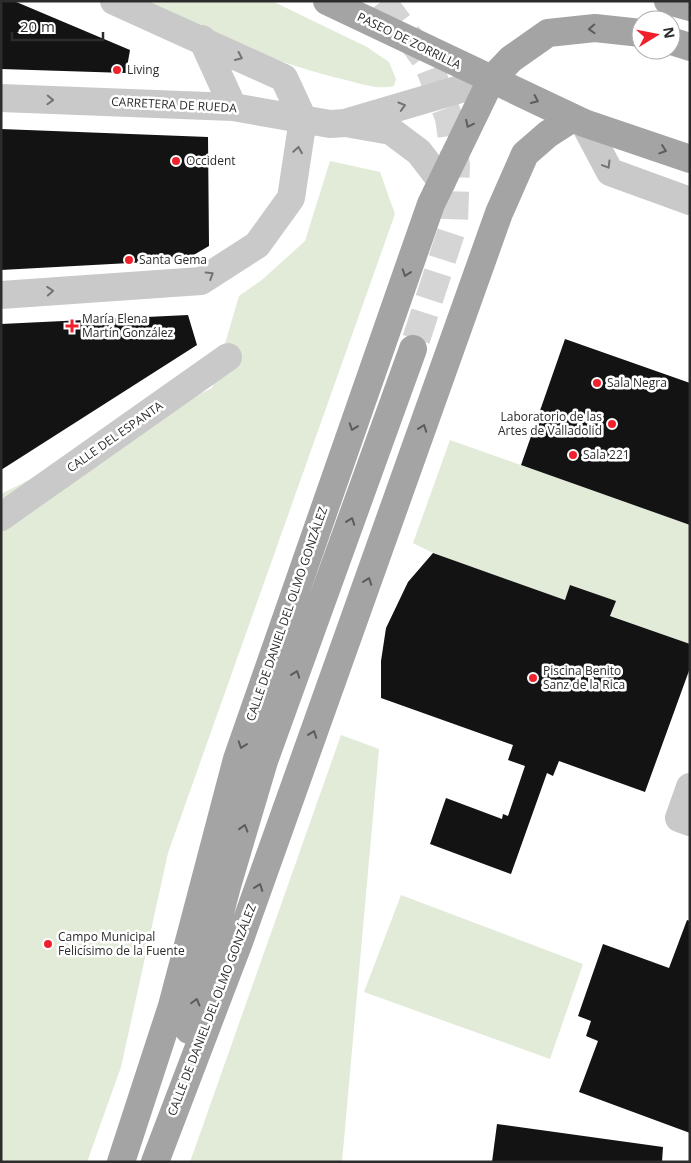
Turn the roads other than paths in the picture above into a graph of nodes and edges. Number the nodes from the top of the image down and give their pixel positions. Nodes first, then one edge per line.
1 (114, 1) edge
2 (326, 1) edge
3 (668, 1) edge
4 (690, 7) edge
5 (631, 32) edge
6 (202, 40) junction
7 (491, 80) junction
8 (1, 98) edge
9 (233, 107) junction
10 (303, 119) junction
11 (578, 120) junction
12 (345, 123) junction
13 (690, 159) edge
14 (442, 182) junction
15 (690, 201) edge
16 (1, 294) edge
17 (413, 349) tunnel mouth
18 (228, 357) dead end
19 (1, 517) edge
20 (690, 787) edge
21 (690, 822) edge
22 (178, 1101) junction
23 (120, 1162) edge
24 (155, 1162) edge

1 - 6 street
2 - 7 main road, PASEO DE ZORRILLA
3 - 4 main road
5 -> 7 main road
6 - 9 street
6 -> 10 street
7 -> 11 main road, PASEO DE ZORRILLA
12 -> 7 street, CARRETERA DE RUEDA
7 -> 14 main road, CALLE DE DANIEL DEL OLMO GONZÁLEZ
8 -> 9 street, CARRETERA DE RUEDA
9 - 10 street, CARRETERA DE RUEDA
10 - 12 street, CARRETERA DE RUEDA
16 -> 10 street
11 -> 13 main road, PASEO DE ZORRILLA
11 -> 15 street
22 -> 11 main road, CALLE DE DANIEL DEL OLMO GONZÁLEZ
12 - 14 street, CARRETERA DE RUEDA
14 -> 23 main road, CALLE DE DANIEL DEL OLMO GONZÁLEZ
22 -> 17 main road
18 - 19 street, CALLE DEL ESPANTA
20 - 21 street
22 - 24 main road, CALLE DE DANIEL DEL OLMO GONZÁLEZ

